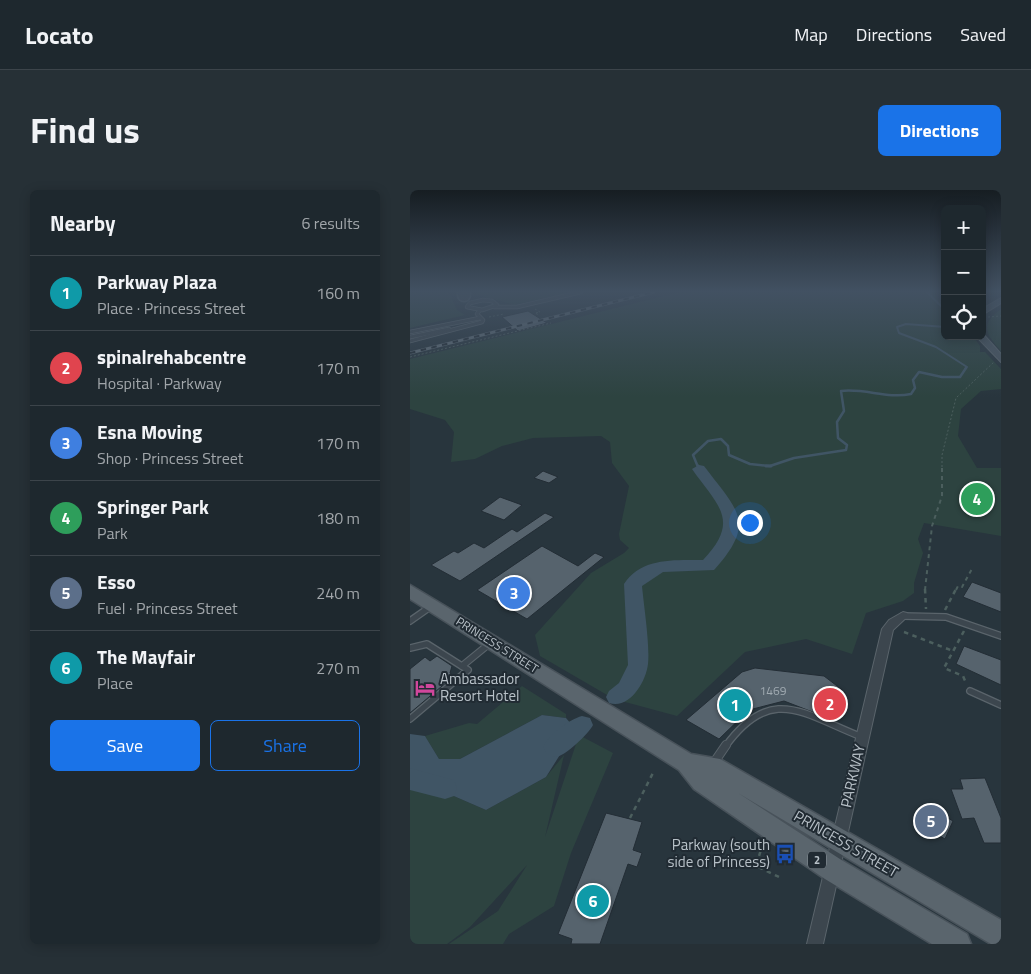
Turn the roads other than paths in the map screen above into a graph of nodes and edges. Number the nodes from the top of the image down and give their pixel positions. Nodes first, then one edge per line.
1 (426, 327) edge
2 (460, 327) edge
3 (456, 328) junction
4 (410, 332) edge
5 (410, 337) edge
6 (983, 340) edge
7 (410, 341) edge
8 (999, 358) edge
9 (410, 591) edge
10 (432, 605) junction
11 (903, 616) joint
12 (410, 621) edge
13 (1001, 636) edge
14 (492, 642) junction
15 (410, 648) edge
16 (462, 666) junction
17 (970, 691) road end
18 (1001, 705) edge
19 (410, 719) edge
20 (862, 737) junction
21 (687, 763) junction
22 (712, 766) junction
23 (839, 839) junction
24 (834, 870) junction
25 (1001, 935) edge
26 (815, 944) edge
27 (957, 944) edge

1 - 4 lane
2 - 3 lane
3 - 5 lane
3 - 7 lane
6 - 8 main road
9 - 10 main road, PRINCESS STREET / 2
10 - 12 lane
10 - 14 main road, PRINCESS STREET / 2
11 - 13 lane
11 - 20 street, PARKWAY
14 - 16 lane
14 - 21 main road, PRINCESS STREET / 2
15 - 16 lane
16 - 19 lane
17 - 18 lane
20 - 22 lane
20 - 23 street, PARKWAY
21 - 22 main road, PRINCESS STREET / 2
21 - 24 main road, PRINCESS STREET / 2
22 - 23 main road, PRINCESS STREET / 2
23 - 24 street, PARKWAY
23 - 25 main road, PRINCESS STREET / 2
24 - 26 street, PARKWAY
24 - 27 main road, PRINCESS STREET / 2

